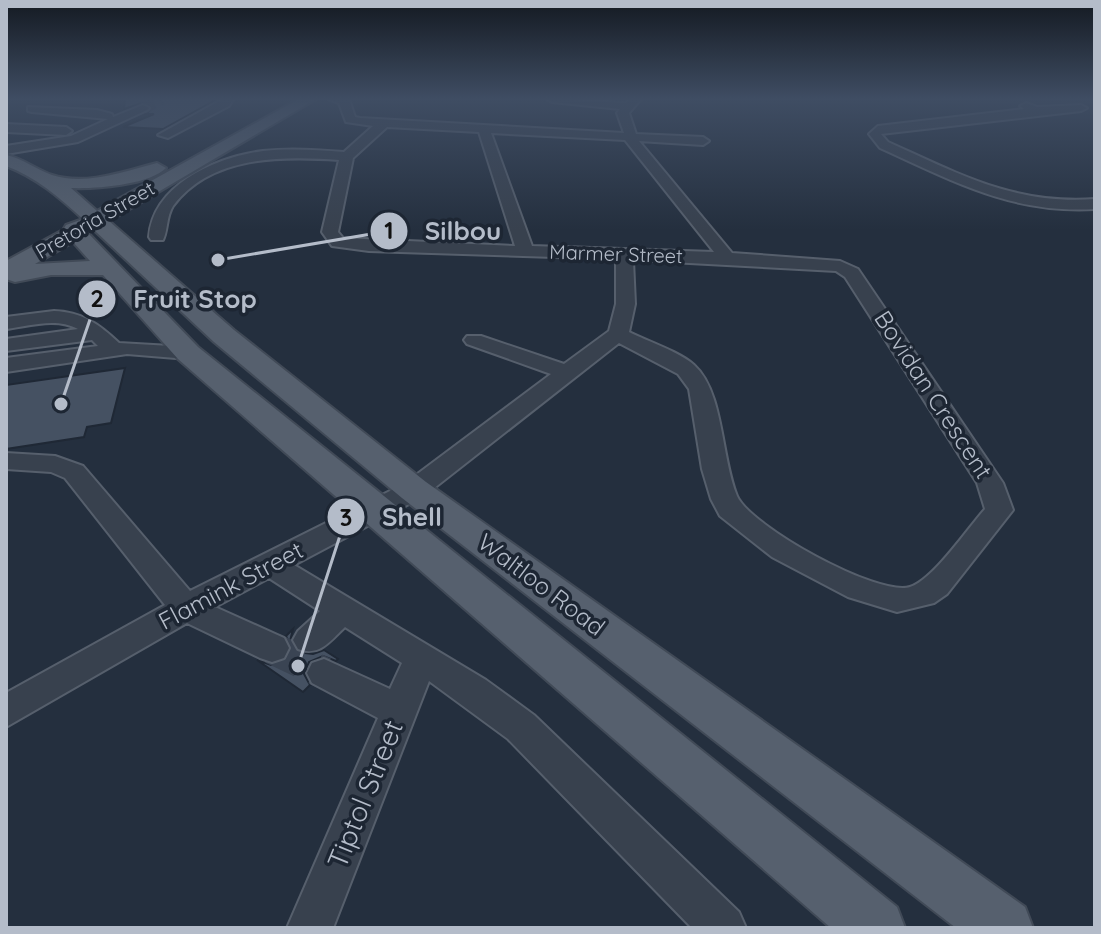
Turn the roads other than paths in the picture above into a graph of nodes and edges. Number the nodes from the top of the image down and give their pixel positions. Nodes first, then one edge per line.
1 (54, 143) edge
2 (214, 143) edge
3 (224, 143) edge
4 (362, 143) edge
5 (489, 143) edge
6 (634, 143) edge
7 (882, 143) edge
8 (46, 145) junction
9 (6, 150) edge
10 (347, 156) junction
11 (11, 166) edge
12 (170, 170) junction
13 (48, 180) junction
14 (1095, 204) edge
15 (71, 217) junction
16 (157, 237) dead end
17 (525, 250) junction
18 (624, 254) junction
19 (6, 255) edge
20 (727, 258) junction
21 (121, 261) junction
22 (835, 265) joint
23 (6, 271) edge
24 (6, 278) edge
25 (6, 323) edge
26 (164, 327) junction
27 (97, 333) junction
28 (618, 334) junction
29 (474, 340) dead end
30 (6, 345) edge
31 (120, 349) junction
32 (188, 353) junction
33 (6, 365) edge
34 (568, 373) junction
35 (6, 461) edge
36 (394, 500) junction
37 (271, 565) junction
38 (186, 608) junction
39 (342, 610) junction
40 (310, 640) dead end
41 (272, 648) tunnel mouth
42 (420, 660) junction
43 (324, 673) tunnel mouth
44 (6, 711) edge
45 (399, 711) junction
46 (310, 928) edge
47 (723, 928) edge
48 (876, 928) edge
49 (1004, 928) edge

1 - 8 street
2 - 12 main road, Pretoria Street
3 - 12 main road, Pretoria Street
4 - 10 street
5 - 17 street
6 - 20 street
7 - 14 street
8 - 9 street
8 - 11 street
10 - 16 street
10 - 17 street, Marmer Street
11 - 13 main road
11 - 15 main road
12 - 13 main road
12 - 15 main road, Pretoria Street
12 - 21 main road
13 - 15 main road
15 - 19 main road, Pretoria Street
15 - 21 main road, Waltloo Road
15 - 23 main road, Pretoria Street
17 - 18 street, Marmer Street
18 - 20 street, Marmer Street
18 - 28 street
20 - 22 street, Marmer Street
21 - 24 main road
21 - 26 main road, Waltloo Road
21 - 36 main road, Waltloo Road
22 - 28 street, Bovidan Crescent
25 - 27 street
26 - 31 street
26 - 32 main road, Waltloo Road
27 - 30 street
27 - 31 street
28 - 34 street, Flamink Street
29 - 34 street
31 - 32 street
31 - 33 street
32 - 36 main road, Waltloo Road
34 - 36 street, Flamink Street
35 - 38 street
36 - 37 street, Flamink Street
36 - 48 main road, Waltloo Road
36 - 49 main road, Waltloo Road
37 - 38 street, Flamink Street
37 - 39 street
38 - 41 street
38 - 44 street, Flamink Street
39 - 40 street
39 - 42 street
42 - 45 street, Tiptol Street
42 - 47 street
43 - 45 street
45 - 46 street, Tiptol Street

